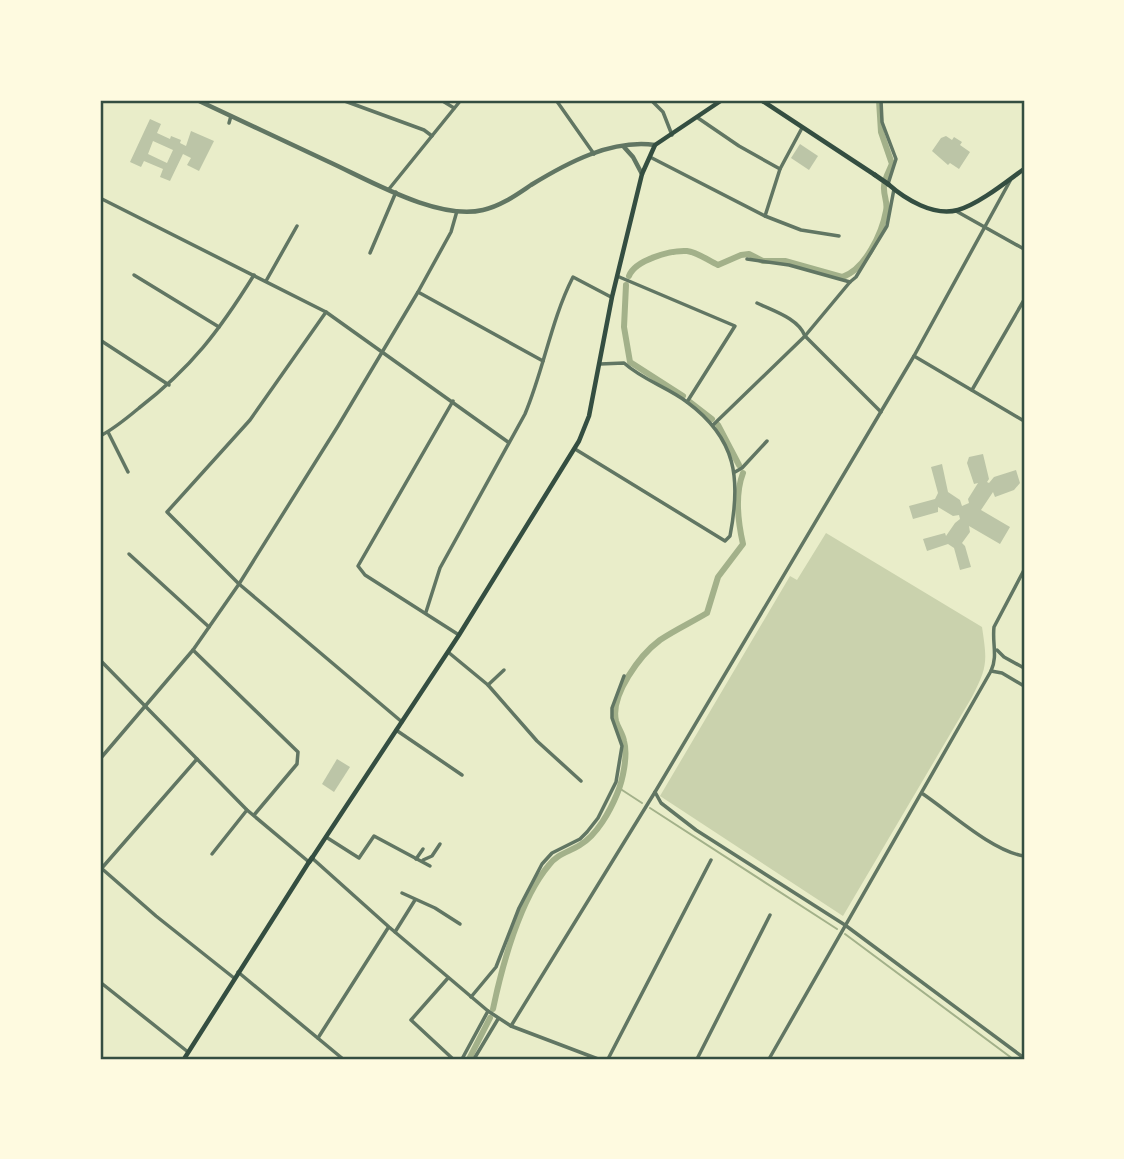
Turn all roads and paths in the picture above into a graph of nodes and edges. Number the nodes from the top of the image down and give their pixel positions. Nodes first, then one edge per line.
1 (197, 100) edge
2 (342, 100) edge
3 (441, 100) edge
4 (461, 100) edge
5 (556, 100) edge
6 (651, 100) edge
7 (722, 100) edge
8 (761, 100) edge
9 (881, 100) edge
10 (454, 108) junction
11 (231, 116) junction
12 (698, 118) junction
13 (229, 123) dead end
14 (803, 126) junction
15 (672, 135) junction
16 (432, 136) junction
17 (655, 145) junction
18 (623, 146) junction
19 (594, 153) junction
20 (649, 156) junction
21 (780, 169) junction
22 (1024, 169) edge
23 (642, 174) junction
24 (875, 175) joint
25 (1012, 178) junction
26 (888, 184) junction
27 (389, 189) junction
28 (894, 189) junction
29 (396, 192) junction
30 (100, 198) edge
31 (457, 211) junction
32 (956, 211) junction
33 (765, 216) junction
34 (985, 225) junction
35 (297, 226) dead end
36 (839, 236) dead end
37 (1024, 248) edge
38 (370, 253) dead end
39 (747, 259) dead end
40 (134, 275) dead end
41 (254, 275) junction
42 (617, 276) junction
43 (266, 281) junction
44 (850, 282) junction
45 (418, 292) junction
46 (612, 297) junction
47 (1024, 300) edge
48 (757, 303) dead end
49 (326, 312) junction
50 (219, 327) junction
51 (805, 336) junction
52 (100, 340) edge
53 (383, 352) junction
54 (915, 356) junction
55 (543, 361) junction
56 (600, 363) junction
57 (932, 366) junction
58 (928, 373) dead end
59 (169, 385) junction
60 (972, 390) junction
61 (453, 401) junction
62 (687, 402) junction
63 (881, 412) junction
64 (1024, 421) edge
65 (713, 425) junction
66 (108, 432) junction
67 (100, 436) edge
68 (767, 441) dead end
69 (508, 442) junction
70 (575, 449) junction
71 (128, 472) dead end
72 (735, 472) junction
73 (129, 554) dead end
74 (1024, 570) edge
75 (239, 584) junction
76 (426, 612) junction
77 (209, 627) junction
78 (459, 635) junction
79 (996, 649) junction
80 (193, 650) junction
81 (448, 652) junction
82 (1007, 659) junction
83 (100, 660) edge
84 (994, 664) junction
85 (1024, 668) edge
86 (504, 670) dead end
87 (991, 671) junction
88 (624, 676) dead end
89 (488, 685) junction
90 (1024, 686) edge
91 (145, 707) junction
92 (401, 722) junction
93 (396, 730) junction
94 (100, 759) edge
95 (197, 759) junction
96 (462, 775) dead end
97 (581, 781) dead end
98 (655, 792) junction
99 (922, 794) junction
100 (247, 810) junction
101 (254, 815) junction
102 (326, 837) junction
103 (440, 844) dead end
104 (423, 849) dead end
105 (212, 854) dead end
106 (1024, 856) edge
107 (416, 859) junction
108 (311, 860) junction
109 (423, 860) junction
110 (711, 860) dead end
111 (430, 866) dead end
112 (101, 868) edge
113 (402, 893) dead end
114 (415, 900) junction
115 (770, 915) dead end
116 (460, 924) dead end
117 (845, 925) junction
118 (389, 927) junction
119 (395, 932) junction
120 (238, 972) junction
121 (234, 978) junction
122 (449, 978) junction
123 (100, 982) edge
124 (471, 997) junction
125 (488, 1011) junction
126 (499, 1018) junction
127 (511, 1026) junction
128 (318, 1038) junction
129 (188, 1052) junction
130 (1024, 1056) edge
131 (184, 1059) edge
132 (342, 1059) edge
133 (453, 1059) edge
134 (462, 1059) edge
135 (474, 1059) edge
136 (598, 1059) edge
137 (608, 1059) edge
138 (697, 1059) edge
139 (769, 1059) edge

1 - 11 street
2 - 16 street
3 - 10 street
4 - 10 street
5 - 19 street
6 - 15 street
7 - 12 main road
8 - 14 main road
9 - 26 street
10 - 16 street
11 - 13 street
11 - 27 street
12 - 15 main road
12 - 21 street
14 - 21 street
14 - 24 main road
15 - 17 main road
16 - 27 street
17 - 18 street
17 - 20 main road
18 - 19 street
18 - 23 street
19 - 31 street
20 - 23 main road
20 - 33 street
21 - 33 street
22 - 25 main road
23 - 42 main road
24 - 26 main road
25 - 32 main road
25 - 34 street
26 - 28 main road
27 - 29 street
28 - 32 main road
28 - 44 street
29 - 31 street
29 - 38 street
30 - 41 street
31 - 45 street
32 - 34 street
33 - 36 street
34 - 37 street
34 - 54 street
35 - 43 street
39 - 44 street
40 - 50 street
41 - 43 street
41 - 50 street
42 - 46 main road
42 - 62 street
43 - 49 street
44 - 51 street
45 - 53 street
45 - 55 street
46 - 55 street
46 - 56 main road
47 - 60 street
48 - 51 street
49 - 53 street
49 - 75 street
50 - 59 street
51 - 63 street
51 - 65 street
52 - 59 street
53 - 61 street
53 - 75 street
54 - 57 street
54 - 63 street
55 - 69 street
56 - 62 street
56 - 70 main road
57 - 58 street
57 - 60 street
59 - 66 street
60 - 64 street
61 - 69 street
61 - 76 street
62 - 65 street
63 - 98 street
65 - 72 street
66 - 67 street
66 - 71 street
68 - 72 street
69 - 76 street
70 - 72 street
70 - 78 main road
73 - 77 street
74 - 79 street
75 - 77 street
75 - 92 street
76 - 78 street
77 - 80 street
78 - 81 main road
79 - 82 street
79 - 84 street
80 - 91 street
80 - 101 street
81 - 89 street
81 - 92 main road
82 - 84 street
82 - 85 street
83 - 91 street
84 - 87 street
86 - 89 street
87 - 90 street
87 - 99 street
88 - 124 street
89 - 97 street
91 - 94 street
91 - 95 street
92 - 93 main road
93 - 96 street
93 - 102 main road
95 - 100 street
95 - 112 street
98 - 117 street
98 - 127 street
99 - 106 street
99 - 117 street
100 - 101 street
100 - 105 street
101 - 108 street
102 - 107 street
102 - 108 main road
103 - 109 street
104 - 107 street
107 - 109 street
108 - 118 street
108 - 120 main road
109 - 111 street
110 - 137 street
112 - 121 street
113 - 114 street
114 - 116 street
114 - 119 street
115 - 138 street
117 - 130 street
117 - 139 street
118 - 119 street
118 - 128 street
119 - 122 street
120 - 121 main road
120 - 128 street
121 - 129 main road
122 - 124 street
122 - 133 street
123 - 129 street
124 - 125 street
125 - 126 street
125 - 134 street
126 - 127 street
126 - 135 street
127 - 136 street
128 - 132 street
129 - 131 main road

